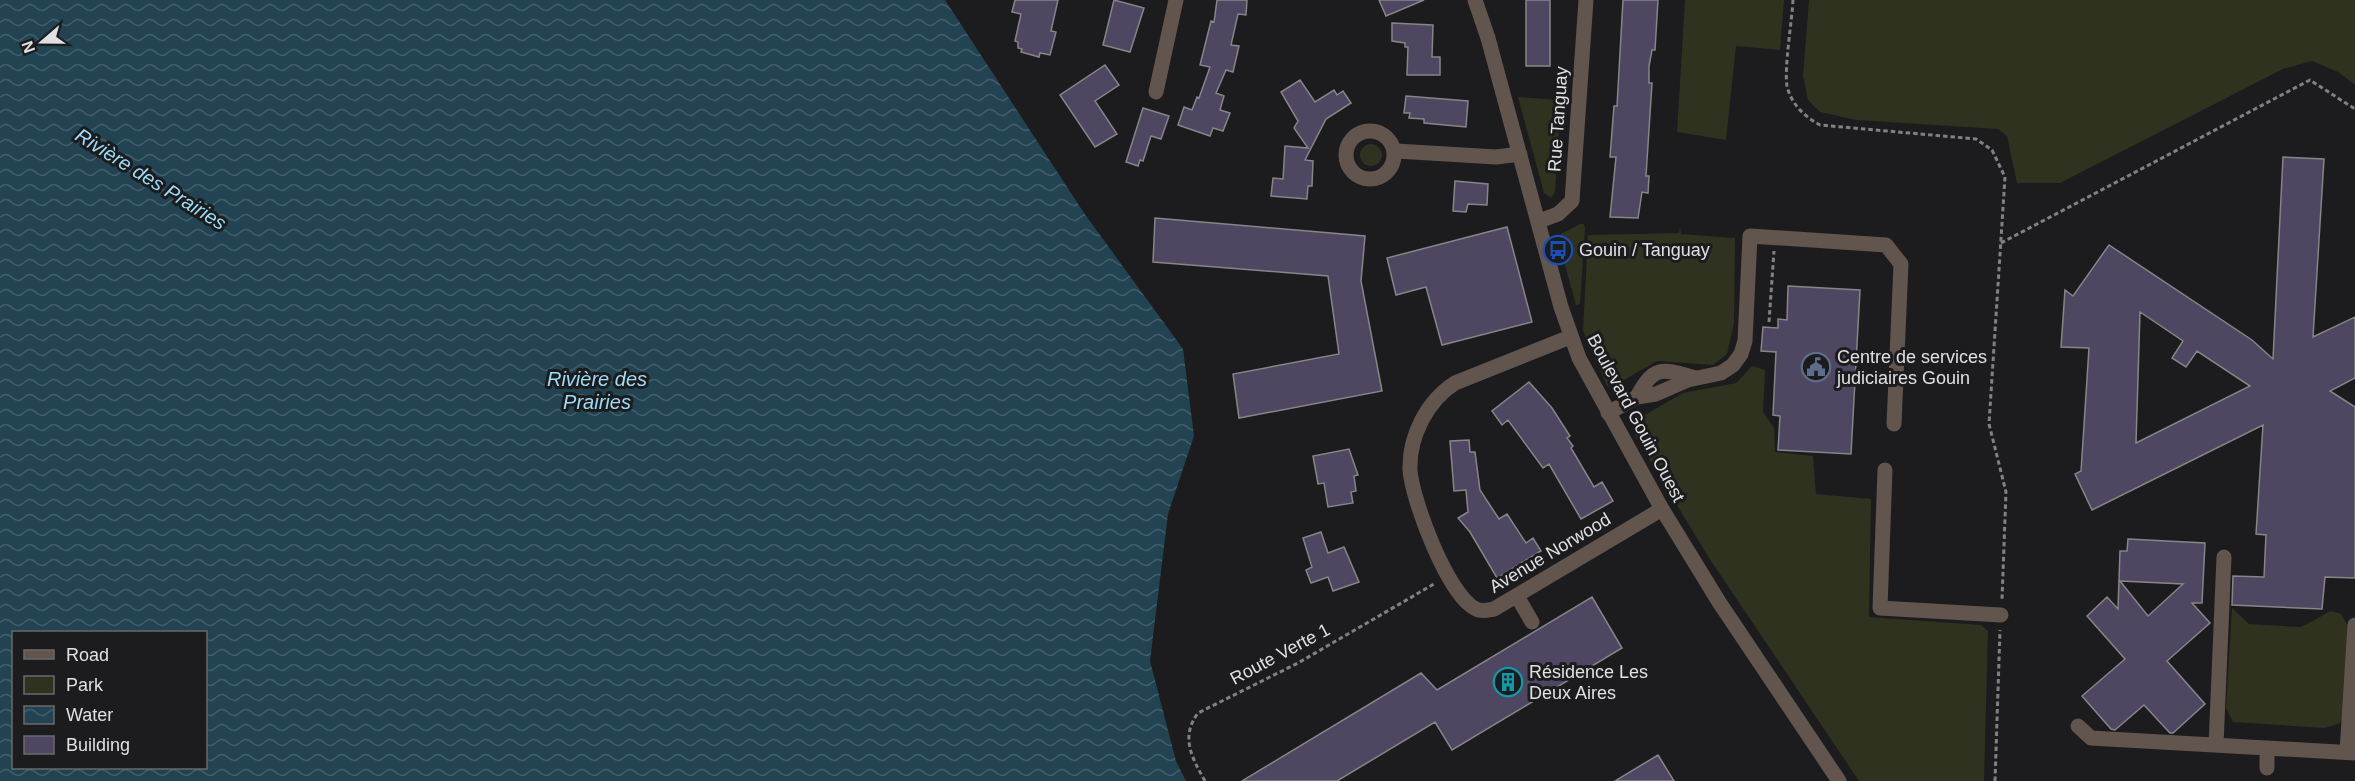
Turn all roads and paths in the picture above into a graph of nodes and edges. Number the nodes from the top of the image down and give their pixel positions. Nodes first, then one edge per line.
1 (1176, 0) edge
2 (1475, 0) edge
3 (1586, 0) edge
4 (1793, 0) edge
5 (1156, 92) dead end
6 (2355, 109) edge
7 (1396, 151) dead end
8 (1520, 154) junction
9 (1539, 221) junction
10 (1775, 238) junction
11 (2001, 243) junction
12 (1769, 322) dead end
13 (1570, 338) junction
14 (1608, 413) junction
15 (1894, 424) dead end
16 (1885, 470) dead end
17 (1662, 509) junction
18 (2224, 557) dead end
19 (1438, 581) dead end
20 (1517, 596) junction
21 (2001, 615) junction
22 (1532, 622) dead end
23 (2355, 625) edge
24 (2078, 726) dead end
25 (2216, 746) junction
26 (2266, 748) junction
27 (2351, 752) edge
28 (2266, 768) dead end
29 (1205, 781) edge
30 (1839, 781) edge
31 (1995, 781) edge

1 - 5 street
2 - 8 street, Boulevard Gouin Ouest
3 - 9 street, Rue Tanguay
4 - 11 path
6 - 11 path
7 - 8 street
8 - 9 street, Boulevard Gouin Ouest
9 - 13 street, Boulevard Gouin Ouest
10 - 12 path
10 - 14 street
10 - 15 street
11 - 21 path
13 - 14 street, Boulevard Gouin Ouest
13 - 20 street, Avenue Norwood
14 - 17 street, Boulevard Gouin Ouest
16 - 21 street
17 - 20 street, Avenue Norwood
17 - 30 street, Boulevard Gouin Ouest
18 - 25 street
19 - 29 path, Route Verte 1
20 - 22 street
21 - 31 path
23 - 27 street
24 - 25 street
25 - 26 street
26 - 27 street
26 - 28 street

